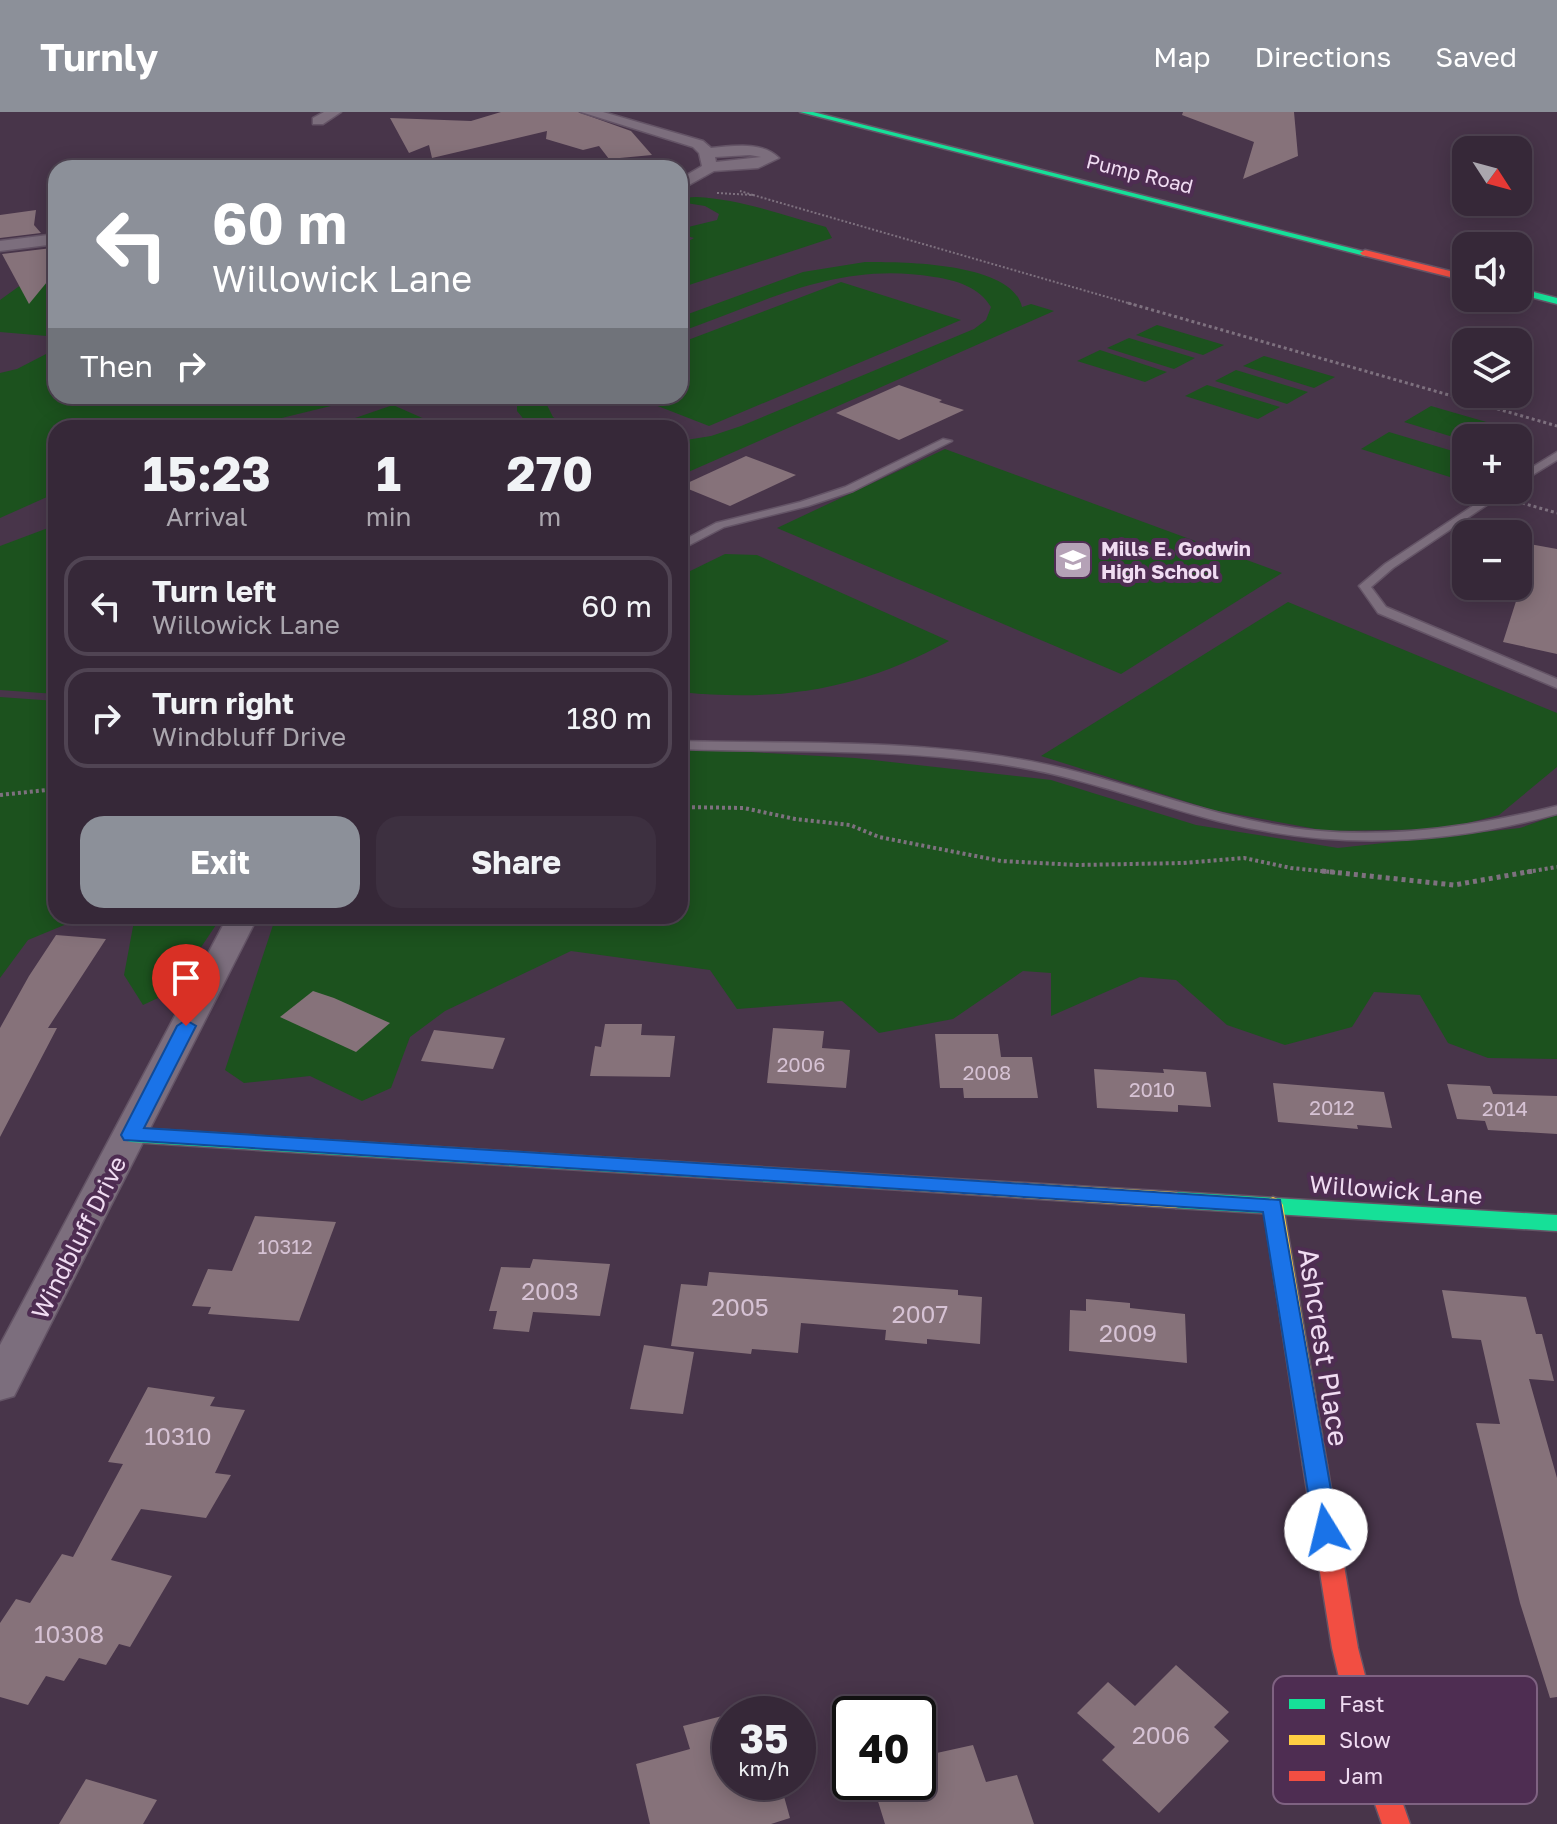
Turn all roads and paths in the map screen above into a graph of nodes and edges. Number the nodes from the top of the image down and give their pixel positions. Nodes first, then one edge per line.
1 (334, 112) edge
2 (588, 112) edge
3 (804, 112) edge
4 (848, 112) edge
5 (318, 121) dead end
6 (771, 156) dead end
7 (709, 160) junction
8 (688, 181) edge
9 (753, 195) dead end
10 (48, 240) edge
11 (0, 246) edge
12 (1452, 261) edge
13 (1452, 274) edge
14 (1532, 281) edge
15 (1557, 287) edge
16 (1532, 295) edge
17 (1557, 301) edge
18 (1557, 426) edge
19 (947, 441) dead end
20 (1557, 455) edge
21 (1532, 472) edge
22 (1483, 504) edge
23 (1525, 504) edge
24 (1557, 513) edge
25 (688, 543) edge
26 (1557, 684) edge
27 (688, 745) edge
28 (48, 790) edge
29 (0, 795) edge
30 (688, 807) edge
31 (1557, 810) edge
32 (1557, 867) edge
33 (239, 924) edge
34 (131, 1135) junction
35 (1273, 1205) junction
36 (1557, 1223) edge
37 (0, 1384) edge
38 (1352, 1676) edge
39 (1389, 1804) edge
40 (1396, 1824) edge

1 - 5 street
2 - 7 street
3 - 13 main road, Pump Road
4 - 12 main road, Pump Road
6 - 7 street
7 - 8 street
9 - 18 path
10 - 11 street
14 - 15 main road
16 - 17 main road
19 - 25 lane
20 - 21 lane
22 - 26 lane
23 - 24 path
27 - 31 lane
28 - 29 path
30 - 32 path
33 - 34 street, Windbluff Drive
34 - 35 main road, Willowick Lane
34 - 37 street, Windbluff Drive
35 - 36 main road, Willowick Lane
35 - 38 main road, Ashcrest Place
39 - 40 main road, Ashcrest Place

